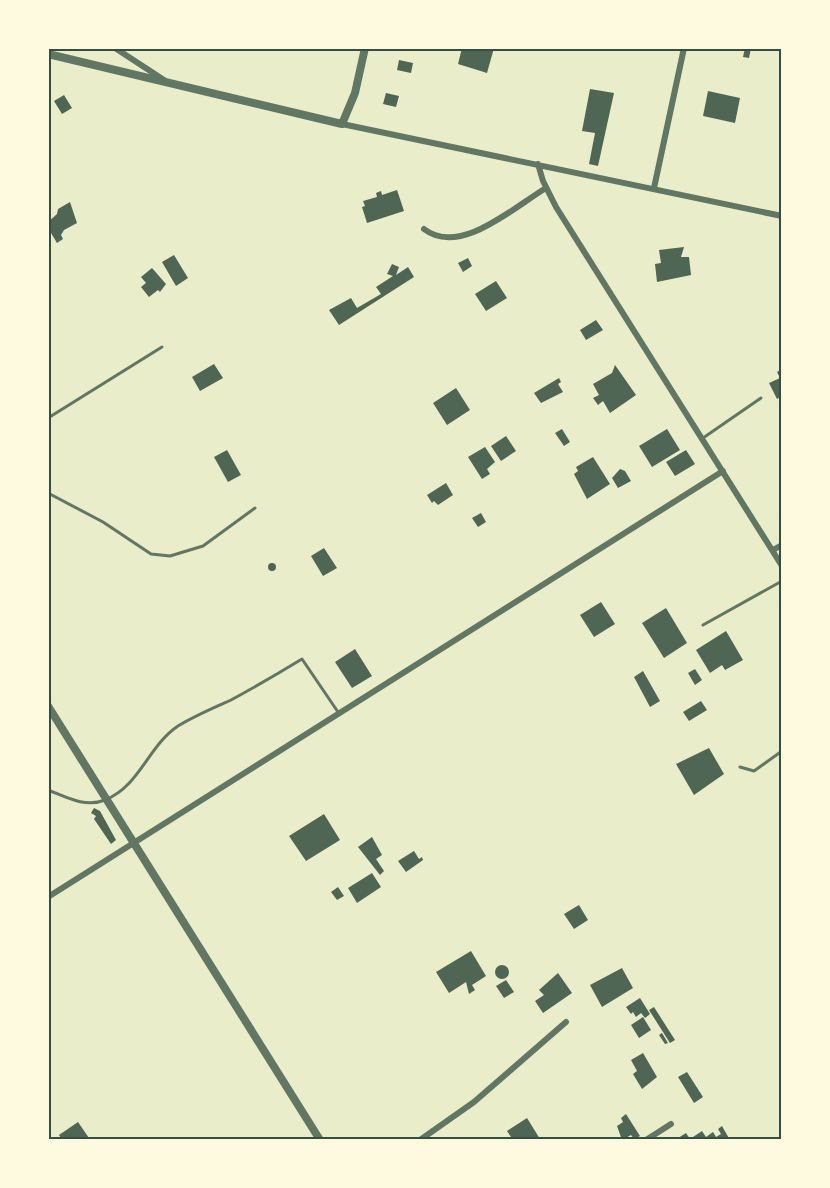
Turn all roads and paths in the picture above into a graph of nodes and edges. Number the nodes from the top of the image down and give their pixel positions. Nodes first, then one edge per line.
1 (115, 48) edge
2 (364, 48) edge
3 (684, 48) edge
4 (48, 54) edge
5 (165, 80) junction
6 (342, 124) junction
7 (538, 164) junction
8 (546, 188) junction
9 (654, 188) junction
10 (782, 216) edge
11 (424, 229) dead end
12 (162, 347) dead end
13 (761, 398) dead end
14 (48, 418) edge
15 (702, 438) junction
16 (723, 471) junction
17 (48, 493) edge
18 (255, 508) dead end
19 (782, 545) edge
20 (773, 550) junction
21 (782, 566) edge
22 (782, 581) edge
23 (703, 625) dead end
24 (48, 706) edge
25 (339, 714) junction
26 (782, 751) edge
27 (740, 767) dead end
28 (48, 790) edge
29 (107, 799) junction
30 (134, 843) junction
31 (48, 897) edge
32 (566, 1022) dead end
33 (671, 1124) dead end
34 (320, 1140) edge
35 (420, 1140) edge
36 (646, 1140) edge

1 - 5 street
2 - 6 street
3 - 9 street
4 - 5 street
5 - 6 street
6 - 7 street
7 - 8 street
7 - 9 street
8 - 11 street
8 - 15 street
9 - 10 street
12 - 14 lane
13 - 15 lane
15 - 16 street
16 - 20 street
16 - 25 street
17 - 18 lane
19 - 20 street
20 - 21 street
22 - 23 lane
24 - 29 street
25 - 29 lane
25 - 30 street
26 - 27 lane
28 - 29 lane
29 - 30 street
30 - 31 street
30 - 34 street
32 - 35 street
33 - 36 street

